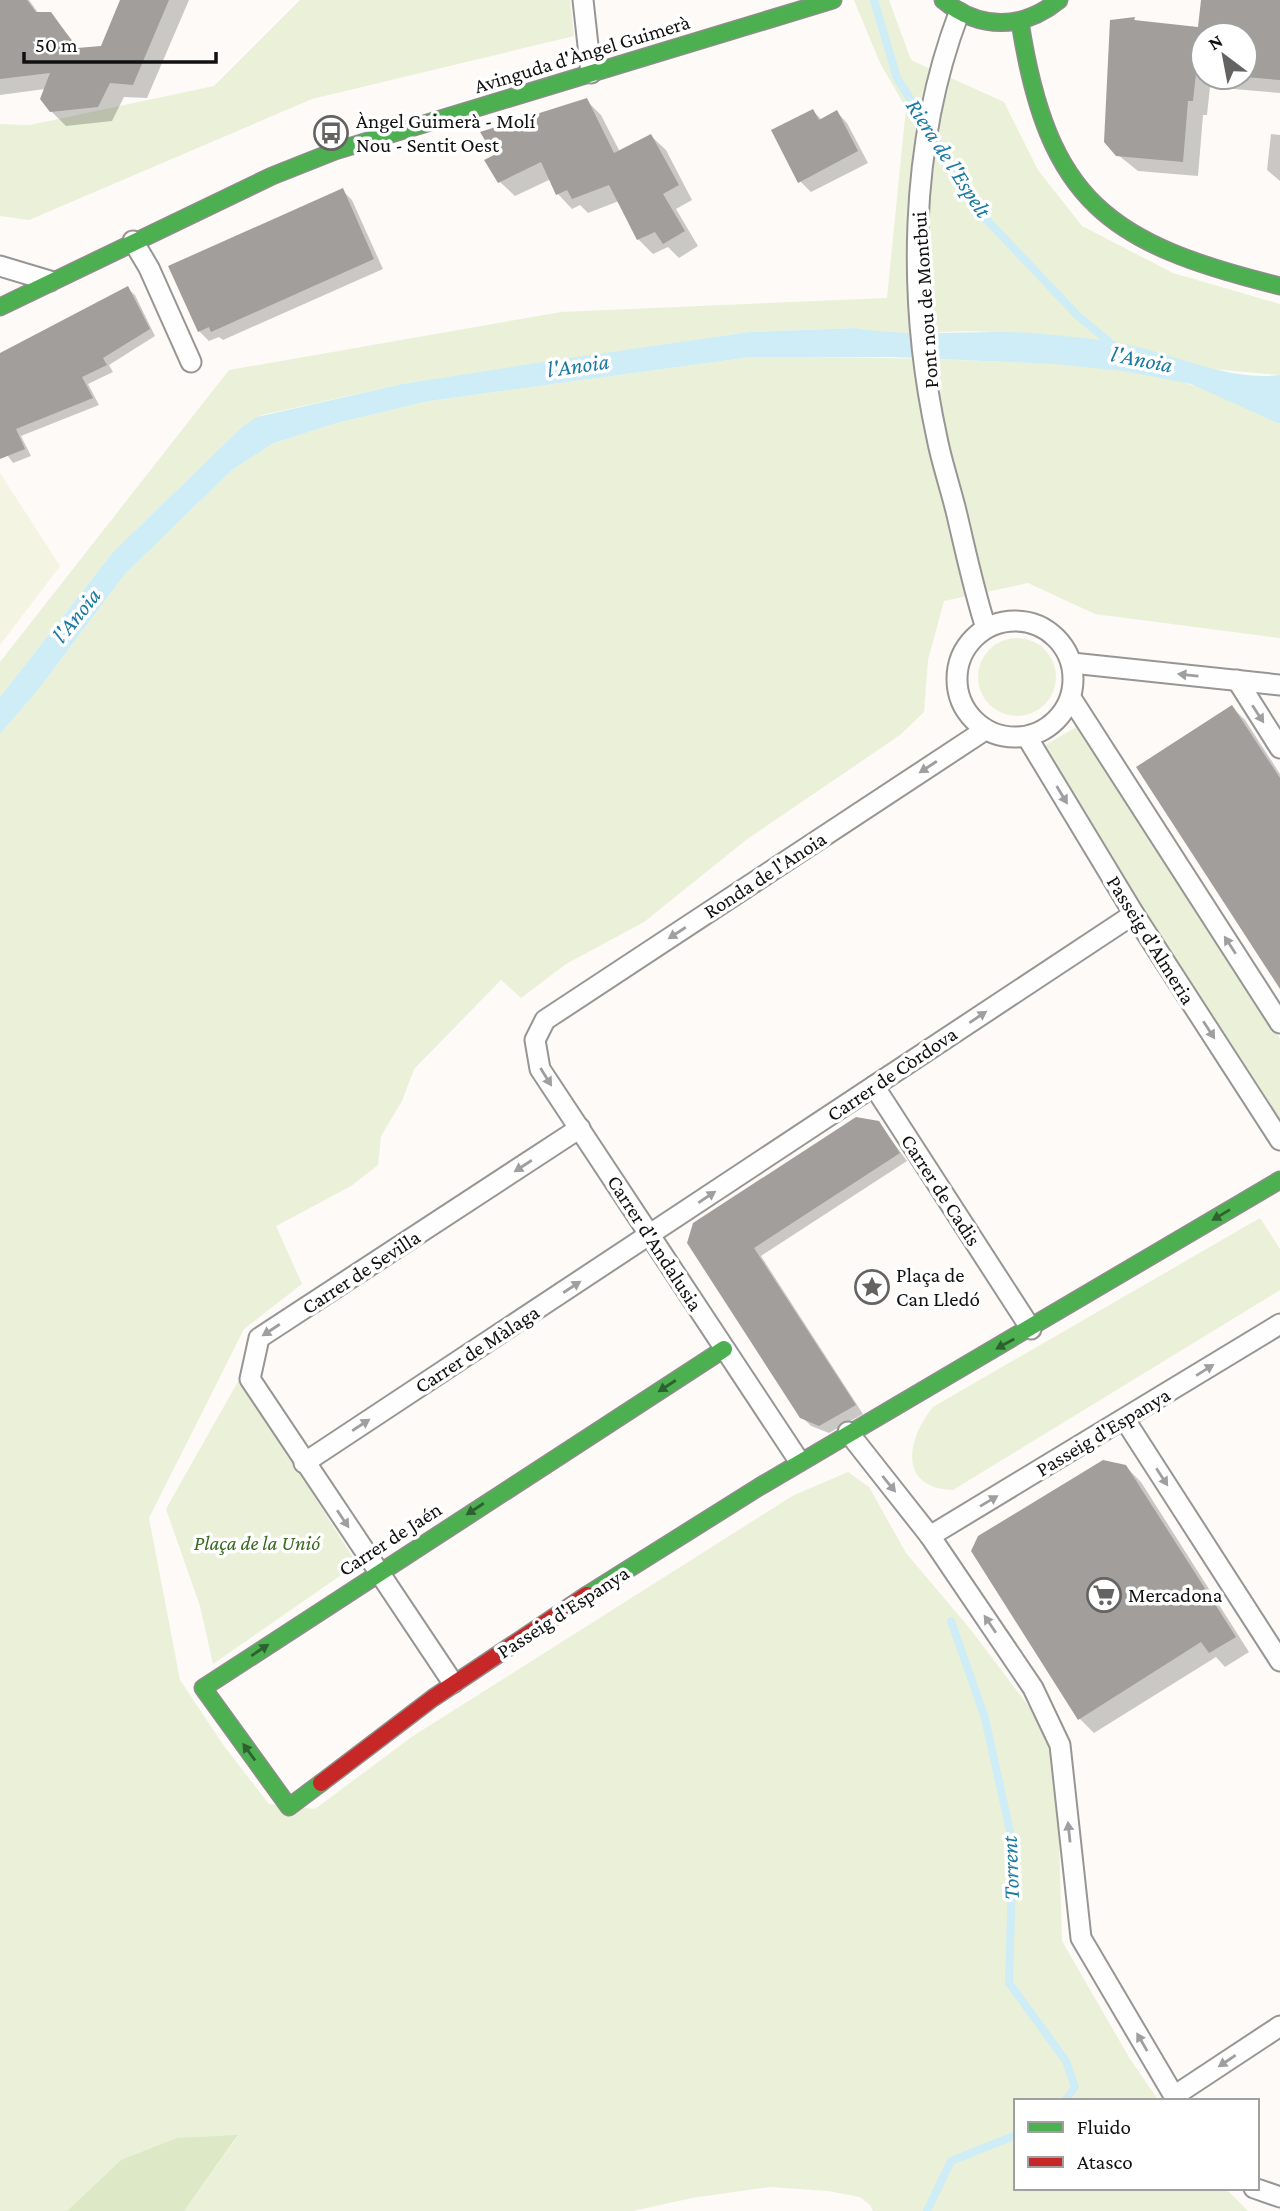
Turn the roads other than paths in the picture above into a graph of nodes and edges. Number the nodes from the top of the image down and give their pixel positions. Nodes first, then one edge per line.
1 (583, 0) edge
2 (833, 0) edge
3 (943, 0) edge
4 (1059, 0) edge
5 (959, 13) junction
6 (1020, 22) junction
7 (591, 73) junction
8 (134, 241) junction
9 (0, 266) edge
10 (50, 281) junction
11 (1280, 286) edge
12 (0, 307) edge
13 (191, 362) dead end
14 (986, 628) junction
15 (1072, 663) junction
16 (1237, 680) junction
17 (1280, 685) edge
18 (1071, 698) junction
19 (985, 730) junction
20 (1027, 737) junction
21 (1280, 748) edge
22 (1134, 914) junction
23 (545, 1020) joint
24 (1280, 1023) edge
25 (874, 1086) junction
26 (580, 1128) junction
27 (1280, 1140) edge
28 (1280, 1180) edge
29 (650, 1235) junction
30 (1280, 1324) edge
31 (1031, 1329) junction
32 (724, 1349) junction
33 (1125, 1420) junction
34 (848, 1432) junction
35 (799, 1461) junction
36 (304, 1463) junction
37 (930, 1536) junction
38 (378, 1571) junction
39 (1280, 1661) edge
40 (453, 1683) junction
41 (289, 1807) joint
42 (1280, 2026) edge
43 (1175, 2099) edge
44 (1259, 2190) edge
45 (1280, 2197) edge

1 - 7 street
2 - 7 street, Avinguda d'Àngel Guimerà
3 - 5 street
4 - 6 street
5 - 6 street
5 - 14 street, Pont nou de Montbui
6 - 11 street
7 - 8 street, Avinguda d'Àngel Guimerà
8 - 10 street, Avinguda d'Àngel Guimerà
8 - 13 street
9 - 10 street
10 - 12 street, Avinguda d'Àngel Guimerà
14 - 15 street
14 - 19 street
16 -> 15 street
15 - 18 street
16 - 17 street
16 -> 21 street
18 - 20 street
24 -> 18 street
19 - 20 street
19 -> 23 street, Ronda de l'Anoia
20 -> 22 street, Passeig d'Almeria
25 -> 22 street, Carrer de Còrdova
22 -> 27 street, Passeig d'Almeria
23 -> 26 street, Carrer d'Andalusia
29 -> 25 street, Carrer de Còrdova
25 - 31 street, Carrer de Cadis
26 - 29 street, Carrer d'Andalusia
26 -> 36 street, Carrer de Sevilla
28 -> 31 street, Passeig d'Espanya
29 - 32 street, Carrer d'Andalusia
36 -> 29 street, Carrer de Màlaga
33 -> 30 street, Passeig d'Espanya
31 -> 34 street, Passeig d'Espanya
32 - 35 street, Carrer d'Andalusia
32 -> 38 street, Carrer de Jaén
37 -> 33 street, Passeig d'Espanya
33 -> 39 street
34 - 35 street, Passeig d'Espanya
34 -> 37 street
35 - 40 street, Passeig d'Espanya
36 -> 38 street, Carrer de Sevilla
43 -> 37 street
38 - 40 street, Carrer de Sevilla
41 -> 38 street, Carrer de Jaén
40 - 41 street, Passeig d'Espanya
42 -> 43 street
44 - 45 street

